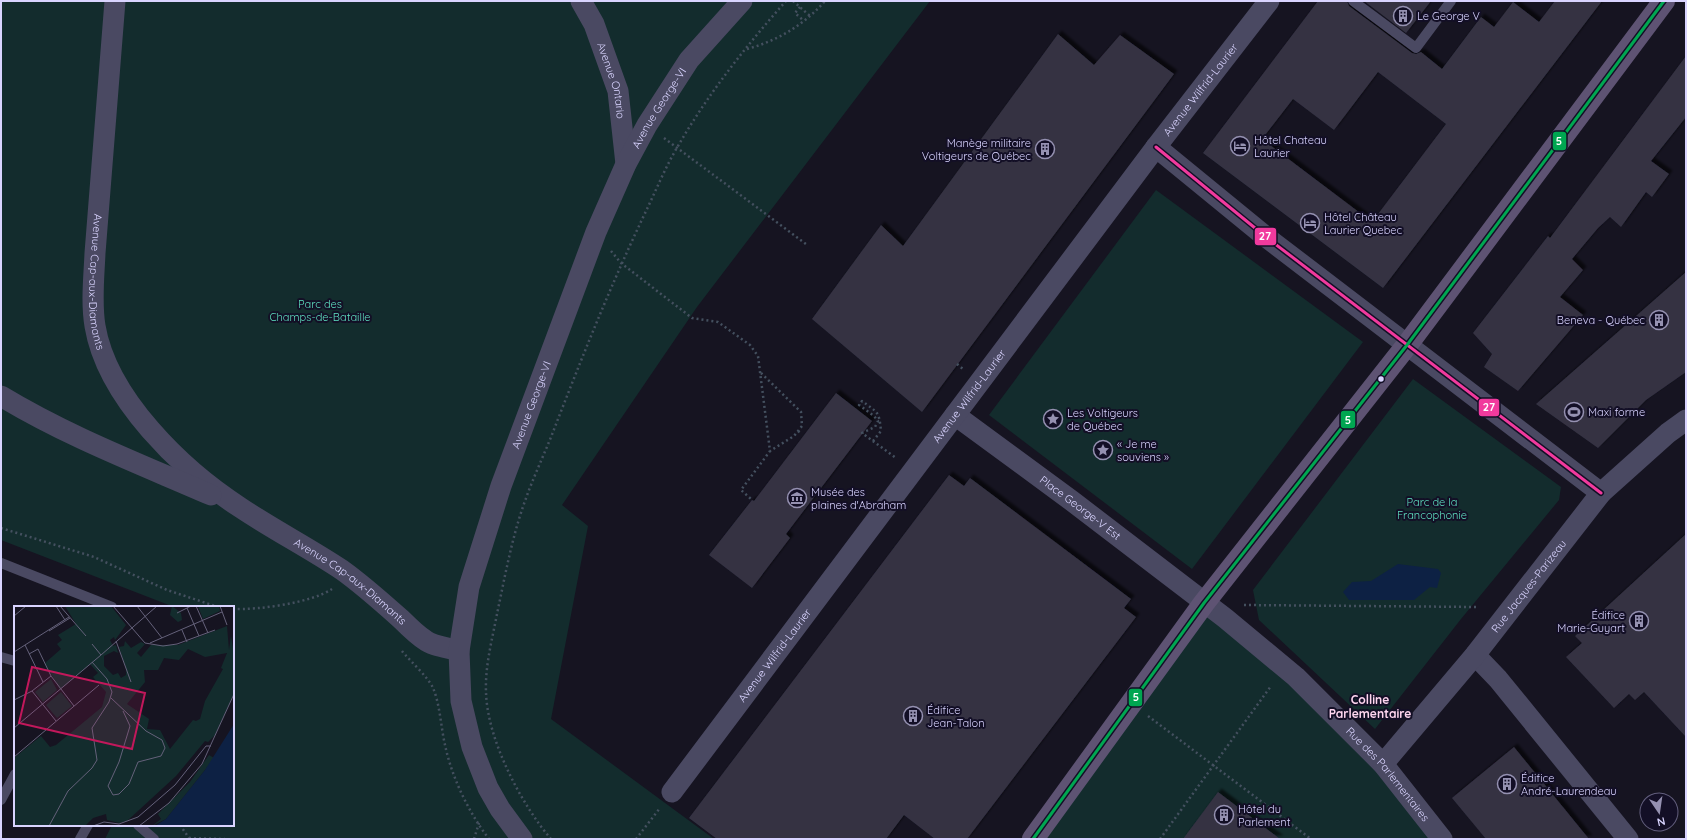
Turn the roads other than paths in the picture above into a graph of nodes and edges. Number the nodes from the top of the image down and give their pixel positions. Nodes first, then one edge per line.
1 (114, 1) edge
2 (581, 1) edge
3 (742, 1) edge
4 (1269, 1) edge
5 (1353, 1) edge
6 (1451, 1) edge
7 (1664, 1) edge
8 (1156, 147) junction
9 (626, 164) junction
10 (1406, 345) junction
11 (1, 396) edge
12 (955, 415) junction
13 (1686, 420) edge
14 (1601, 493) junction
15 (241, 508) junction
16 (1, 564) edge
17 (1204, 603) junction
18 (109, 606) edge
19 (459, 651) junction
20 (1475, 655) junction
21 (1, 657) edge
22 (14, 661) edge
23 (1384, 764) junction
24 (14, 776) edge
25 (672, 792) road end
26 (1, 800) edge
27 (87, 826) edge
28 (139, 826) edge
29 (80, 839) edge
30 (154, 839) edge
31 (522, 839) edge
32 (1033, 839) edge
33 (1442, 839) edge
34 (1628, 839) edge

1 - 15 street, Avenue Cap-aux-Diamants
2 - 9 street, Avenue Ontario
3 - 9 street, Avenue George-VI
4 - 8 street, Avenue Wilfrid-Laurier
5 - 6 lane
7 - 10 main road
8 - 10 street
8 - 12 street, Avenue Wilfrid-Laurier
9 - 19 street, Avenue George-VI
10 - 14 street
10 - 17 main road
11 - 15 street, Avenue Cap-aux-Diamants
12 - 17 street, Place George-V Est
12 - 25 street, Avenue Wilfrid-Laurier
13 - 14 street, Rue Jacques-Parizeau
14 - 20 street, Rue Jacques-Parizeau
15 - 19 street, Avenue Cap-aux-Diamants
16 - 18 lane
17 - 23 street, Rue des Parlementaires
17 - 32 main road
19 - 31 street, Avenue George-VI
20 - 23 street, Rue Jacques-Parizeau
20 - 34 street
21 - 22 lane
23 - 33 street, Rue des Parlementaires
24 - 26 lane
27 - 29 lane
28 - 30 lane

